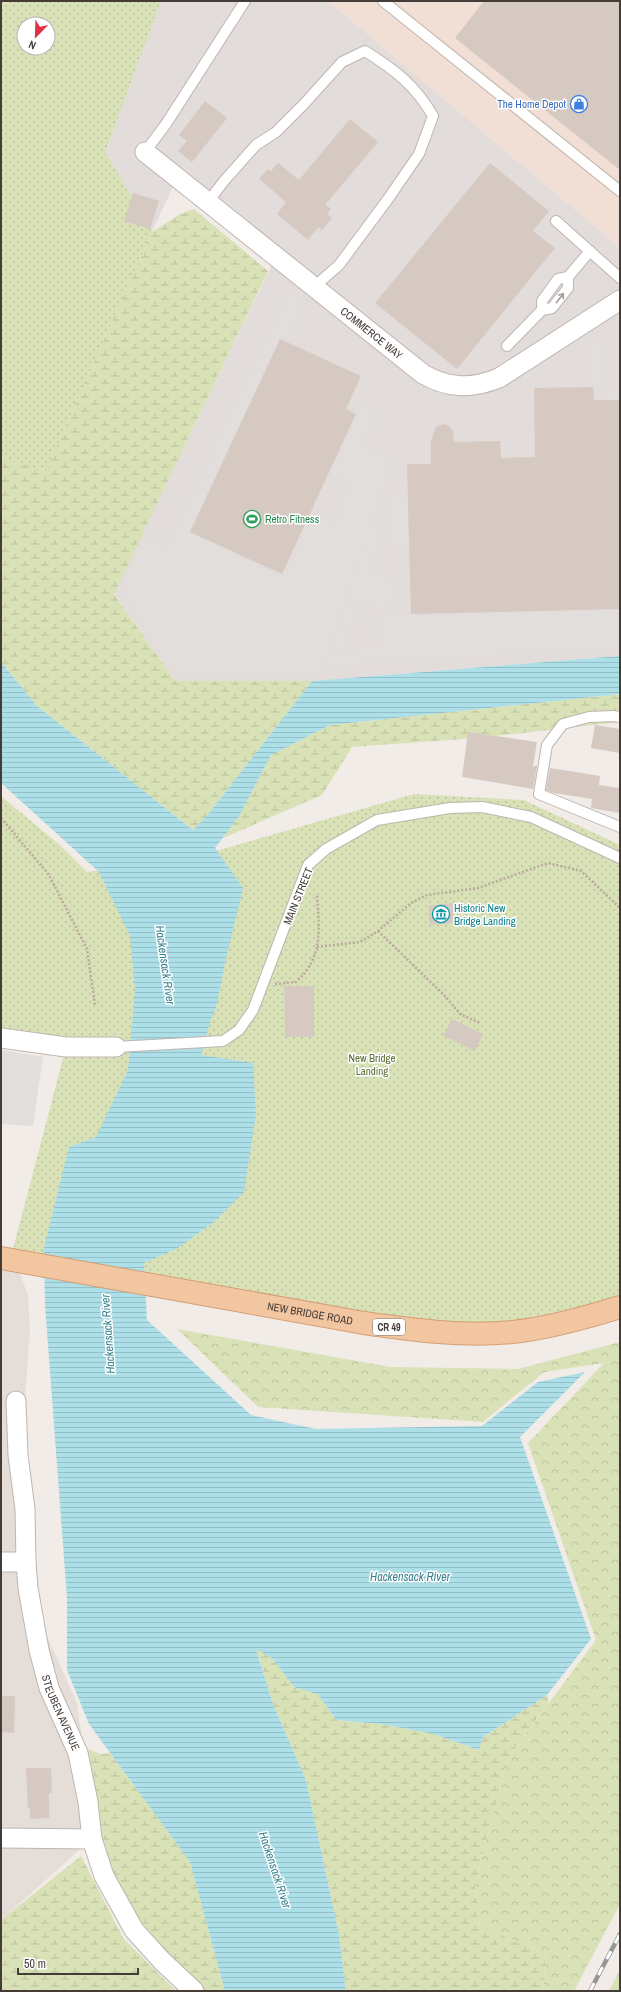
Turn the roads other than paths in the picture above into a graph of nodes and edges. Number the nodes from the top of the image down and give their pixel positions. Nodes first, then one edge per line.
1 (245, 1) edge
2 (382, 1) edge
3 (145, 152) joint
4 (620, 191) edge
5 (208, 202) junction
6 (556, 221) dead end
7 (590, 251) junction
8 (620, 278) edge
9 (314, 287) junction
10 (620, 300) edge
11 (507, 346) dead end
12 (620, 717) edge
13 (620, 827) edge
14 (620, 858) edge
15 (1, 1038) edge
16 (116, 1046) joint
17 (1, 1258) edge
18 (620, 1307) edge
19 (16, 1401) dead end
20 (1, 1562) edge
21 (26, 1562) junction
22 (1, 1838) edge
23 (92, 1839) junction
24 (194, 1991) edge

1 - 3 lane
2 - 4 lane
3 - 5 street, COMMERCE WAY
5 - 9 street, COMMERCE WAY
5 - 9 lane
6 - 7 lane
7 - 8 lane
7 - 11 lane
9 - 10 street, COMMERCE WAY
12 - 13 lane
14 - 16 lane, MAIN STREET
15 - 16 street
17 - 18 main road, NEW BRIDGE ROAD / CR 49
19 - 21 street, STEUBEN AVENUE
20 - 21 street
21 - 23 street, STEUBEN AVENUE
22 - 23 street
23 - 24 street, STEUBEN AVENUE

